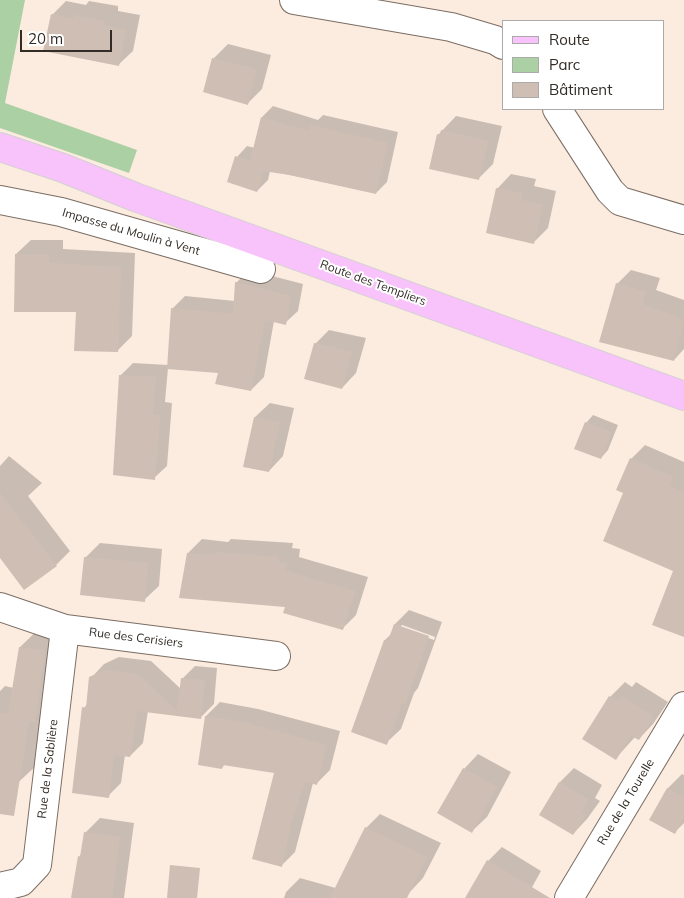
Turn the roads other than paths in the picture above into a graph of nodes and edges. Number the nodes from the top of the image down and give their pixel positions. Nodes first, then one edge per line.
1 (294, 0) edge
2 (502, 44) edge
3 (558, 110) edge
4 (0, 147) edge
5 (0, 154) edge
6 (63, 168) junction
7 (0, 200) edge
8 (684, 220) edge
9 (261, 269) dead end
10 (684, 396) edge
11 (0, 607) edge
12 (65, 629) junction
13 (276, 656) dead end
14 (684, 706) edge
15 (0, 887) edge
16 (569, 898) edge

1 - 2 street
3 - 8 street
4 - 6 main road, Route des Templiers
5 - 6 main road, Route des Templiers
6 - 10 main road, Route des Templiers
7 - 9 street, Impasse du Moulin à Vent
11 - 12 street, Rue des Cerisiers
12 - 13 street, Rue des Cerisiers
12 - 15 street, Rue de la Sablière
14 - 16 street, Rue de la Tourelle

